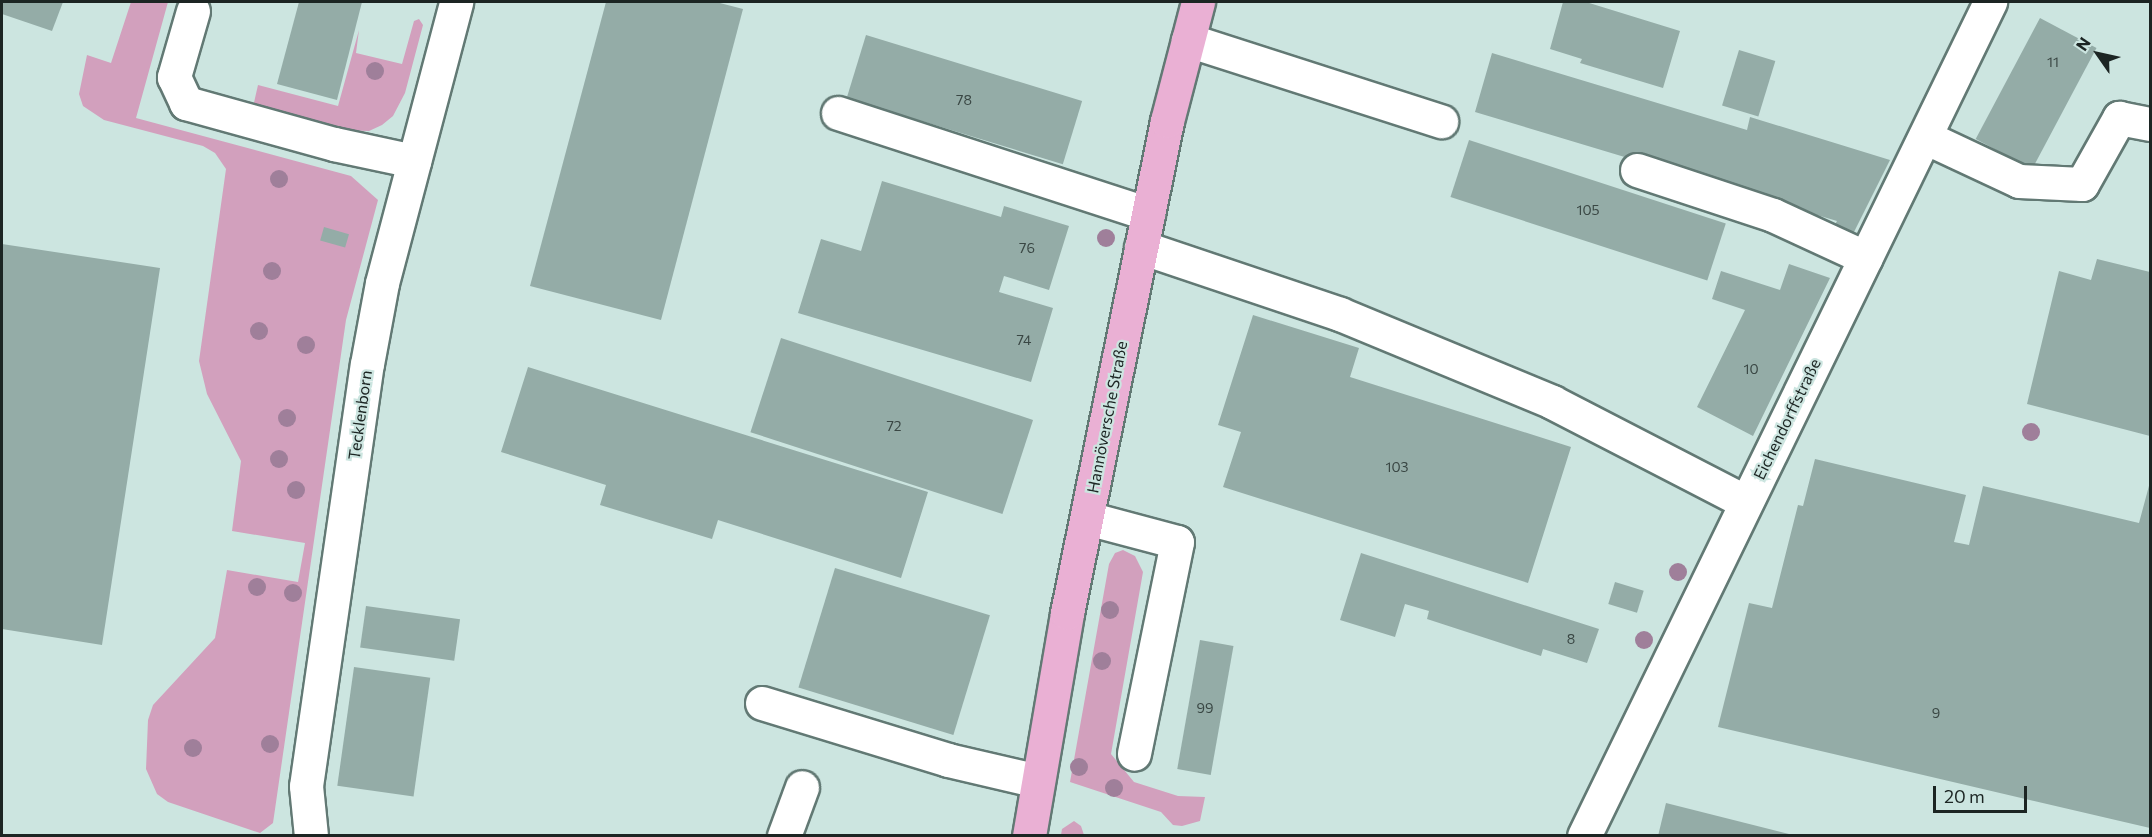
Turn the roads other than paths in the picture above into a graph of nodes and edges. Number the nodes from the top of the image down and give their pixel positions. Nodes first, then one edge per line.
1 (456, 2) edge
2 (1198, 2) edge
3 (1990, 2) edge
4 (193, 11) dead end
5 (1188, 40) junction
6 (838, 113) dead end
7 (1441, 121) dead end
8 (2151, 124) edge
9 (1925, 137) junction
10 (414, 161) junction
11 (1637, 170) dead end
12 (1148, 214) junction
13 (1141, 247) junction
14 (1866, 258) junction
15 (1746, 502) junction
16 (1087, 518) junction
17 (762, 702) dead end
18 (1134, 754) dead end
19 (1038, 781) junction
20 (802, 787) dead end
21 (311, 836) edge
22 (784, 836) edge
23 (1029, 836) edge
24 (1584, 836) edge

1 - 10 street, Tecklenborn
2 - 5 main road, Hannöversche Straße
3 - 9 street, Eichendorffstraße
4 - 10 street
5 - 7 street
5 - 12 main road, Hannöversche Straße
6 - 12 street
8 - 9 street
9 - 14 street, Eichendorffstraße
10 - 21 street, Tecklenborn
11 - 14 street
12 - 13 main road, Hannöversche Straße
13 - 15 street
13 - 16 main road, Hannöversche Straße
14 - 15 street, Eichendorffstraße
15 - 24 street, Eichendorffstraße
16 - 18 street
16 - 19 main road, Hannöversche Straße
17 - 19 street
19 - 23 main road, Hannöversche Straße
20 - 22 street

